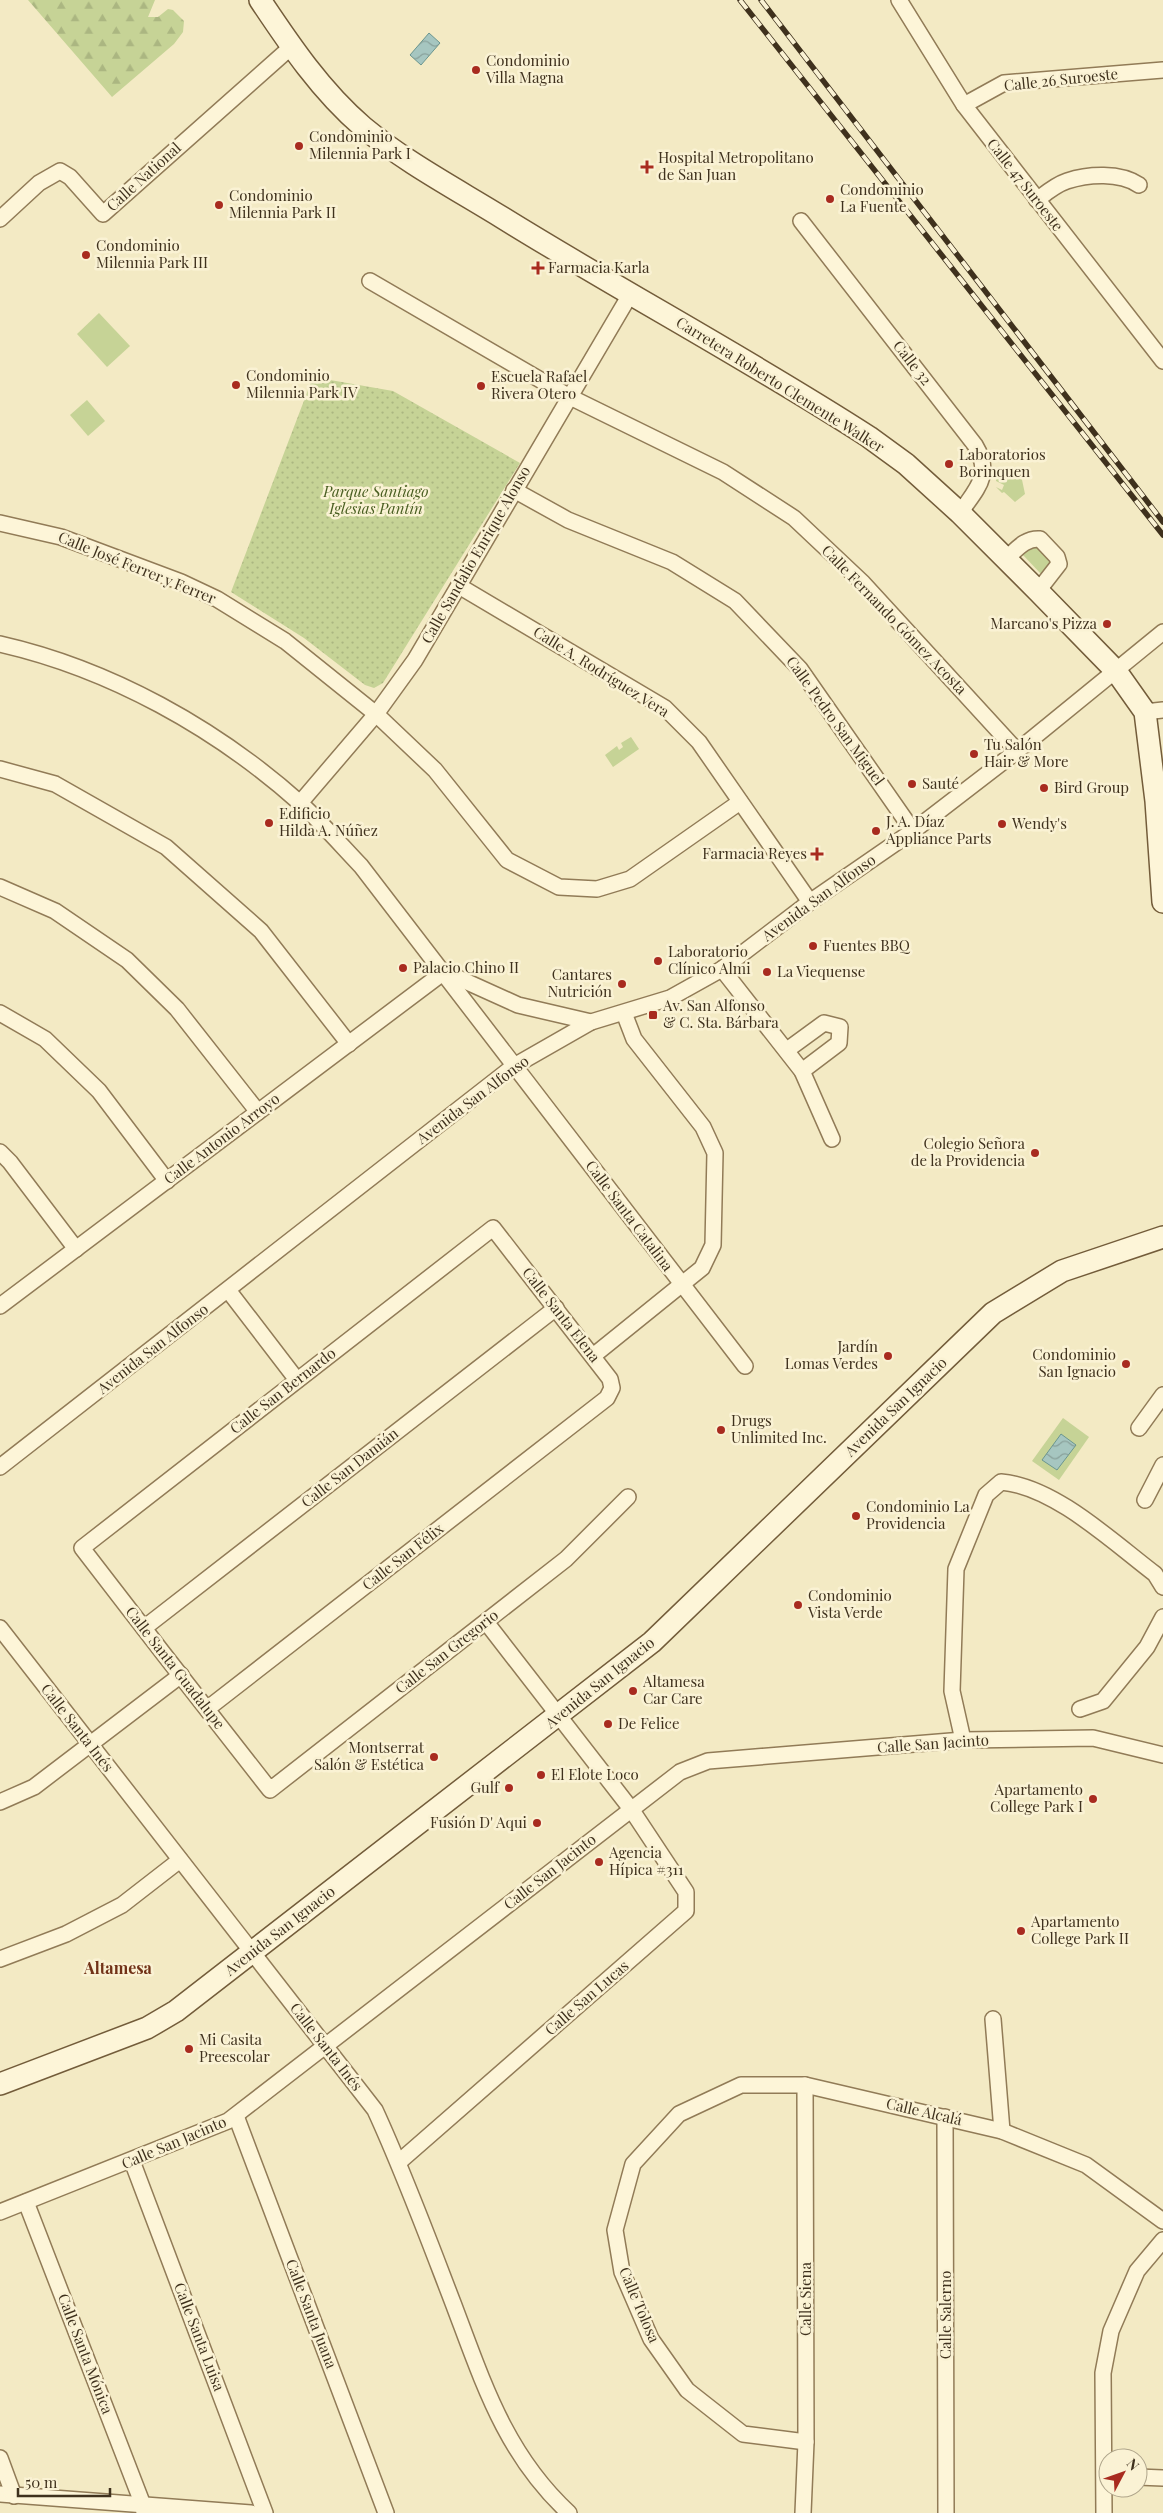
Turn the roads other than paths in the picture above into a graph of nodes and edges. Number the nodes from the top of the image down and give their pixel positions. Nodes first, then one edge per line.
1 (260, 0) edge
2 (903, 1) edge
3 (290, 48) junction
4 (1163, 70) edge
5 (964, 105) junction
6 (1138, 184) dead end
7 (1037, 200) junction
8 (0, 219) edge
9 (801, 221) dead end
10 (370, 281) dead end
11 (630, 293) junction
12 (1163, 362) edge
13 (568, 396) junction
14 (514, 490) junction
15 (960, 513) junction
16 (0, 523) edge
17 (1006, 559) junction
18 (459, 586) junction
19 (1038, 591) junction
20 (1163, 632) edge
21 (0, 644) edge
22 (1116, 671) junction
23 (1154, 711) edge
24 (376, 714) junction
25 (1017, 751) junction
26 (0, 769) edge
27 (740, 802) junction
28 (300, 803) junction
29 (913, 831) junction
30 (0, 887) edge
31 (810, 902) junction
32 (1163, 902) edge
33 (722, 969) junction
34 (444, 972) junction
35 (0, 1013) edge
36 (624, 1013) junction
37 (591, 1022) junction
38 (348, 1044) junction
39 (787, 1050) junction
40 (514, 1066) junction
41 (802, 1071) junction
42 (258, 1112) junction
43 (832, 1139) dead end
44 (0, 1152) edge
45 (167, 1181) junction
46 (493, 1228) joint
47 (1163, 1237) edge
48 (76, 1249) junction
49 (682, 1286) junction
50 (228, 1290) junction
51 (0, 1306) edge
52 (556, 1308) junction
53 (593, 1356) junction
54 (745, 1366) dead end
55 (297, 1380) junction
56 (1163, 1395) edge
57 (599, 1404) joint
58 (1139, 1428) dead end
59 (1163, 1465) edge
60 (0, 1468) edge
61 (628, 1497) dead end
62 (1145, 1500) dead end
63 (88, 1556) joint
64 (1163, 1587) edge
65 (1163, 1618) edge
66 (486, 1622) junction
67 (144, 1628) junction
68 (2, 1637) edge
69 (181, 1675) junction
70 (207, 1709) junction
71 (1080, 1710) dead end
72 (558, 1716) junction
73 (963, 1740) junction
74 (91, 1745) junction
75 (1163, 1755) edge
76 (262, 1780) joint
77 (0, 1802) edge
78 (631, 1809) junction
79 (180, 1860) junction
80 (253, 1953) junction
81 (0, 1959) edge
82 (993, 2020) dead end
83 (325, 2046) junction
84 (0, 2084) edge
85 (805, 2085) junction
86 (236, 2116) junction
87 (946, 2117) junction
88 (671, 2123) joint
89 (1002, 2131) junction
90 (132, 2161) junction
91 (399, 2162) junction
92 (26, 2202) junction
93 (0, 2212) edge
94 (1163, 2221) edge
95 (1163, 2240) edge
96 (806, 2442) junction
97 (1105, 2448) edge
98 (0, 2458) edge
99 (1148, 2477) edge
100 (1163, 2478) edge
101 (7, 2495) edge
102 (1105, 2498) edge
103 (144, 2509) edge
104 (251, 2513) edge
105 (265, 2513) edge
106 (386, 2513) edge
107 (569, 2513) edge
108 (803, 2513) edge
109 (946, 2513) edge
110 (1104, 2513) edge

1 - 3 street, Carretera Roberto Clemente Walker
2 - 5 street, Calle 47 Suroeste
3 - 8 street, Calle National
3 - 11 street, Carretera Roberto Clemente Walker
4 - 5 street, Calle 26 Suroeste
5 - 7 street, Calle 47 Suroeste
6 - 7 street
7 - 12 street, Calle 47 Suroeste
9 - 15 street, Calle 32
10 - 13 street, Calle Fernando Gómez Acosta
11 - 13 street, Calle Sandalio Enrique Alonso
11 - 15 street, Carretera Roberto Clemente Walker
13 - 14 street, Calle Sandalio Enrique Alonso
13 - 25 street, Calle Fernando Gómez Acosta
14 - 18 street, Calle Sandalio Enrique Alonso
14 - 29 street, Calle Pedro San Miguel
15 - 17 street, Carretera Roberto Clemente Walker
16 - 24 street, Calle José Ferrer y Ferrer
17 - 19 street, Carretera Roberto Clemente Walker
17 - 19 street
18 - 24 street, Calle Sandalio Enrique Alonso
18 - 27 street, Calle A. Rodríguez Vera
19 - 22 street, Carretera Roberto Clemente Walker
20 - 22 street, Avenida San Alfonso
21 - 28 street, Calle Santa Catalina
22 - 23 street, Carretera Roberto Clemente Walker
22 - 25 street, Avenida San Alfonso
23 - 32 street, Carretera Roberto Clemente Walker
24 - 27 street, Calle José Ferrer y Ferrer
24 - 28 street, Calle Sandalio Enrique Alonso
25 - 29 street, Avenida San Alfonso
26 - 38 street
27 - 31 street, Calle A. Rodríguez Vera
28 - 34 street, Calle Santa Catalina
29 - 31 street, Avenida San Alfonso
30 - 42 street
31 - 33 street, Avenida San Alfonso
33 - 36 street, Avenida San Alfonso
33 - 39 street
34 - 37 street
34 - 38 street, Calle Antonio Arroyo
34 - 40 street, Calle Santa Catalina
35 - 45 street
36 - 37 street, Avenida San Alfonso
36 - 49 street
37 - 40 street, Avenida San Alfonso
38 - 42 street, Calle Antonio Arroyo
39 - 41 street
39 - 41 street
40 - 49 street, Calle Santa Catalina
40 - 50 street, Avenida San Alfonso
41 - 43 street
42 - 45 street, Calle Antonio Arroyo
44 - 48 street
45 - 48 street, Calle Antonio Arroyo
46 - 52 street, Calle Santa Elena
46 - 55 street, Calle San Bernardo
47 - 72 street, Avenida San Ignacio
48 - 51 street, Calle Antonio Arroyo
49 - 53 street
49 - 54 street, Calle Santa Catalina
50 - 55 street
50 - 60 street, Avenida San Alfonso
52 - 53 street, Calle Santa Elena
52 - 67 street, Calle San Damián
53 - 57 street, Calle Santa Elena
55 - 63 street, Calle San Bernardo
56 - 58 street
57 - 70 street, Calle San Félix
59 - 62 street
61 - 66 street, Calle San Gregorio
63 - 67 street, Calle Santa Guadalupe
64 - 73 street
65 - 71 street
66 - 72 street, Calle San Lucas
66 - 76 street, Calle San Gregorio
67 - 69 street, Calle Santa Guadalupe
68 - 74 street, Calle Santa Inés
69 - 70 street, Calle Santa Guadalupe
69 - 74 street
70 - 76 street, Calle Santa Guadalupe
72 - 78 street, Calle San Lucas
72 - 80 street, Avenida San Ignacio
73 - 75 street, Calle San Jacinto
73 - 78 street, Calle San Jacinto
74 - 77 street
74 - 79 street, Calle Santa Inés
78 - 83 street, Calle San Jacinto
78 - 91 street, Calle San Lucas
79 - 80 street, Calle Santa Inés
79 - 81 street
80 - 83 street, Calle Santa Inés
80 - 84 street, Avenida San Ignacio
82 - 89 street
83 - 86 street, Calle San Jacinto
83 - 91 street, Calle Santa Inés
85 - 87 street, Calle Alcalá
85 - 88 street, Calle Alcalá
85 - 96 street, Calle Siena
86 - 90 street, Calle San Jacinto
86 - 106 street, Calle Santa Juana
87 - 89 street, Calle Alcalá
87 - 109 street, Calle Salerno
88 - 96 street, Calle Tolosa
89 - 94 street, Calle Alcalá
90 - 92 street, Calle San Jacinto
90 - 105 street, Calle Santa Luisa
91 - 107 street, Calle Santa Inés
92 - 93 street, Calle San Jacinto
92 - 103 street, Calle Santa Mónica
95 - 97 street
96 - 108 street, Calle Siena
98 - 101 street
99 - 100 street
101 - 103 street
102 - 110 street
103 - 104 street

